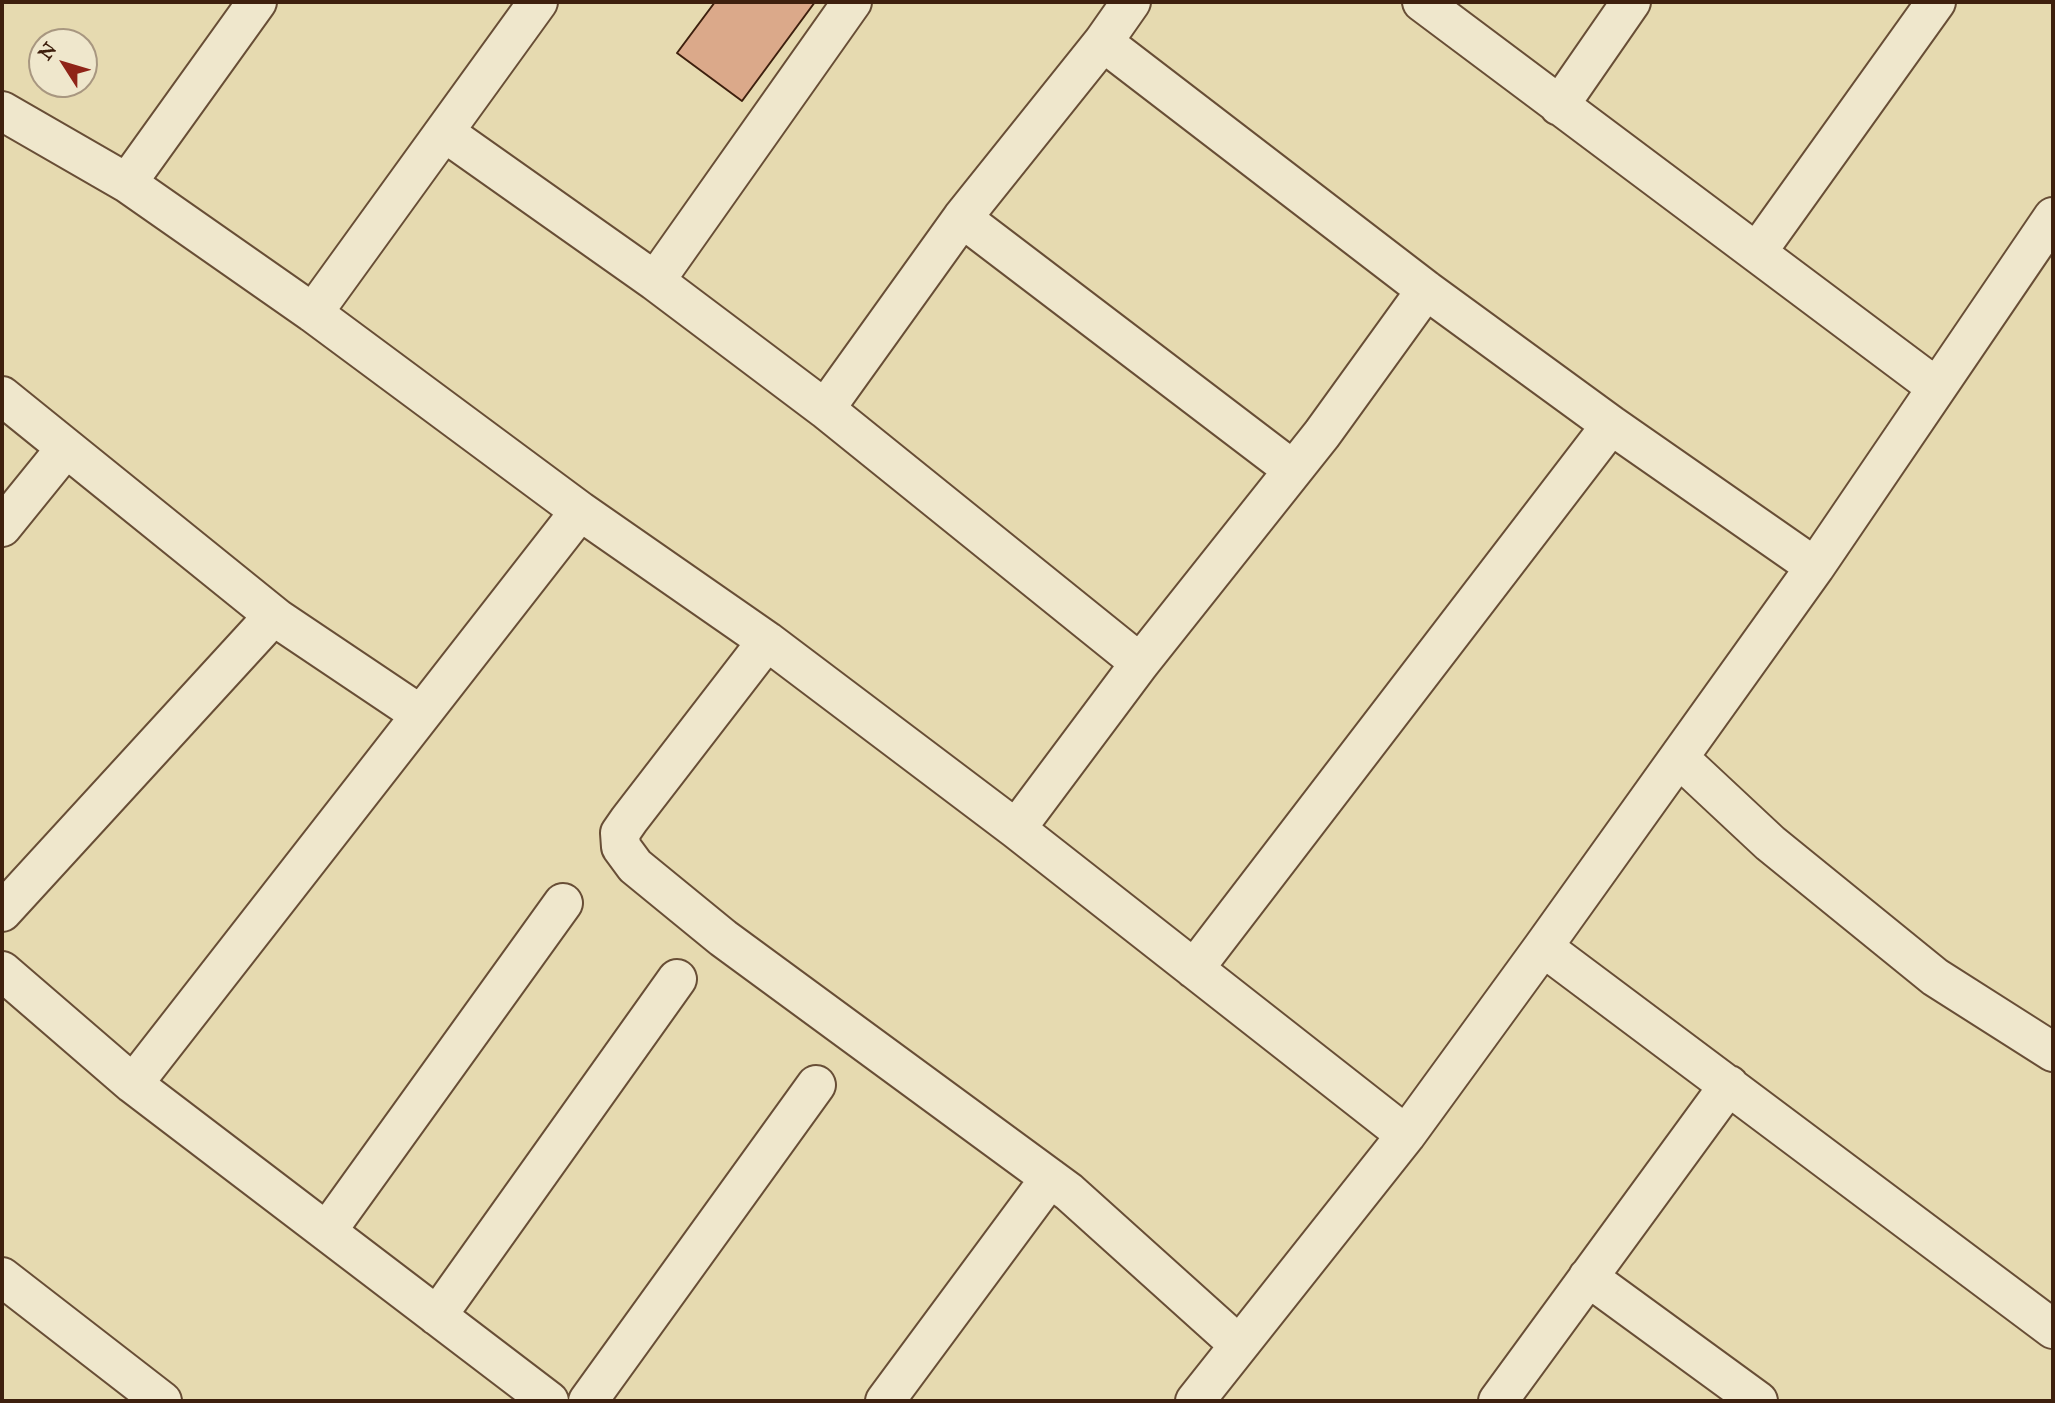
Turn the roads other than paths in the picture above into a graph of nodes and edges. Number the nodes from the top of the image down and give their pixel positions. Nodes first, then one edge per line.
1 (257, 2) edge
2 (538, 2) edge
3 (852, 2) edge
4 (1131, 2) edge
5 (1422, 2) edge
6 (1631, 2) edge
7 (1936, 2) edge
8 (1103, 42) junction
9 (1559, 106) junction
10 (2, 111) edge
11 (444, 132) junction
12 (127, 183) junction
13 (962, 218) junction
14 (2053, 218) edge
15 (1757, 253) junction
16 (656, 281) junction
17 (1426, 290) junction
18 (313, 313) junction
19 (1936, 387) junction
20 (2, 396) edge
21 (825, 409) junction
22 (1611, 425) junction
23 (66, 448) junction
24 (1293, 470) junction
25 (580, 511) junction
26 (2, 527) edge
27 (1815, 567) junction
28 (278, 620) junction
29 (767, 641) junction
30 (1140, 663) junction
31 (421, 715) junction
32 (1679, 758) junction
33 (1016, 829) junction
34 (563, 903) dead end
35 (2, 912) edge
36 (1543, 947) junction
37 (1194, 969) junction
38 (2, 971) edge
39 (677, 979) dead end
40 (2053, 1052) edge
41 (133, 1084) junction
42 (816, 1085) dead end
43 (1729, 1085) junction
44 (1406, 1135) junction
45 (1050, 1178) junction
46 (327, 1231) junction
47 (2, 1277) edge
48 (1588, 1277) junction
49 (437, 1316) junction
50 (2053, 1329) edge
51 (1239, 1345) junction
52 (162, 1401) edge
53 (549, 1401) edge
54 (588, 1401) edge
55 (885, 1401) edge
56 (1195, 1401) edge
57 (1498, 1401) edge
58 (1758, 1401) edge

1 - 12 street
2 - 11 street
3 - 16 street
4 - 8 street
5 - 9 street
6 - 9 street
7 - 15 street
8 - 13 street
8 - 17 street
9 - 15 street
10 - 12 street
11 - 16 street
11 - 18 street
12 - 18 street
13 - 21 street
13 - 24 street
14 - 19 street
15 - 19 street
16 - 21 street
17 - 22 street
17 - 24 street
18 - 25 street
19 - 27 street
20 - 23 street
21 - 30 street
22 - 27 street
22 - 37 street
23 - 26 street
23 - 28 street
24 - 30 street
25 - 29 street
25 - 31 street
27 - 32 street
28 - 31 street
28 - 35 street
29 - 33 street
29 - 45 street
30 - 33 street
31 - 41 street
32 - 36 street
32 - 40 street
33 - 37 street
34 - 46 street
36 - 43 street
36 - 44 street
37 - 44 street
38 - 41 street
39 - 49 street
41 - 46 street
42 - 54 street
43 - 48 street
43 - 50 street
44 - 51 street
45 - 51 street
45 - 55 street
46 - 49 street
47 - 52 street
48 - 57 street
48 - 58 street
49 - 53 street
51 - 56 street

